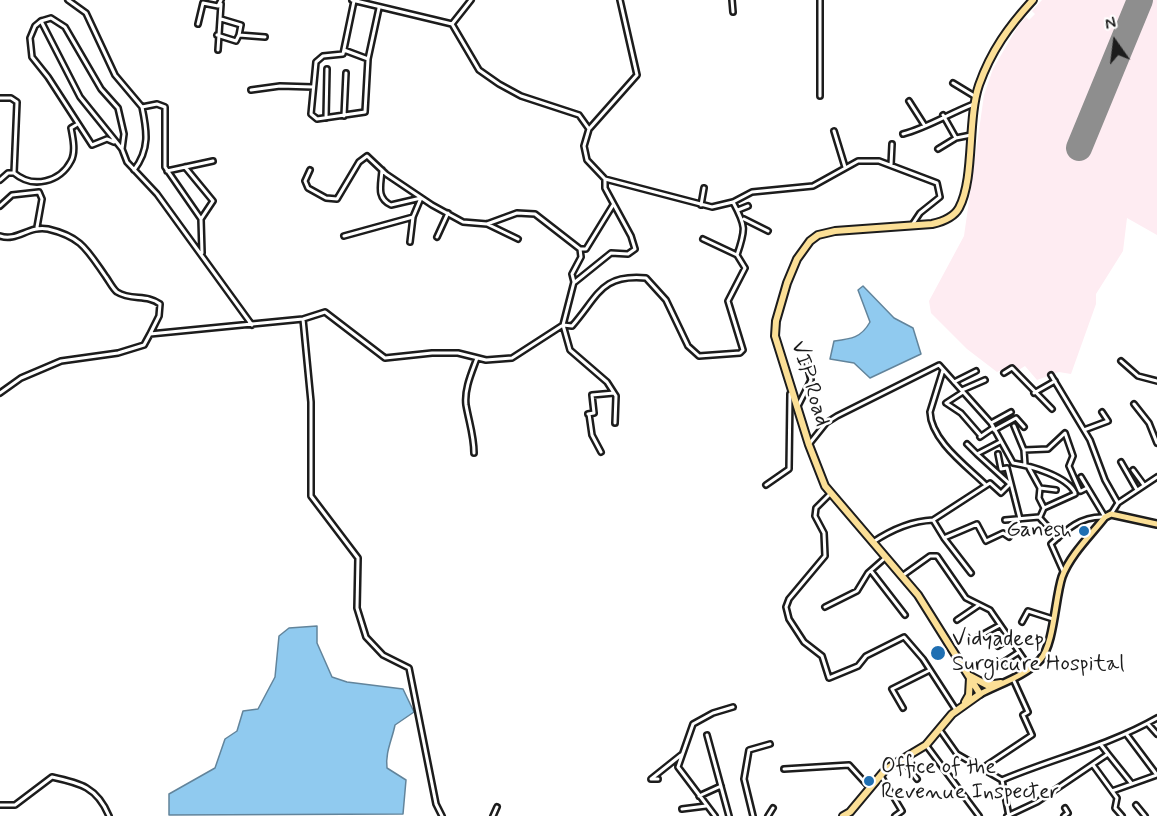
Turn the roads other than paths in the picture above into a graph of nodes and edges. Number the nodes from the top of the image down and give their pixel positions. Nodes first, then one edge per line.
1 (68, 0) edge
2 (471, 0) edge
3 (620, 0) edge
4 (732, 0) edge
5 (820, 0) edge
6 (1033, 0) edge
7 (353, 1) edge
8 (221, 2) edge
9 (379, 8) junction
10 (733, 12) dead end
11 (221, 19) junction
12 (41, 21) junction
13 (198, 24) dead end
14 (452, 24) junction
15 (217, 35) junction
16 (239, 35) junction
17 (265, 37) dead end
18 (218, 50) dead end
19 (344, 50) junction
20 (368, 58) junction
21 (327, 69) dead end
22 (346, 73) dead end
23 (953, 83) dead end
24 (313, 87) junction
25 (251, 90) dead end
26 (820, 96) dead end
27 (0, 98) edge
28 (909, 100) dead end
29 (975, 100) junction
30 (142, 107) junction
31 (943, 115) junction
32 (345, 116) junction
33 (326, 118) junction
34 (76, 125) junction
35 (925, 126) junction
36 (589, 129) junction
37 (834, 131) dead end
38 (903, 134) dead end
39 (971, 135) junction
40 (956, 138) junction
41 (892, 144) dead end
42 (122, 149) junction
43 (938, 149) dead end
44 (213, 162) dead end
45 (891, 165) junction
46 (185, 167) junction
47 (845, 167) junction
48 (134, 170) junction
49 (310, 170) dead end
50 (382, 170) junction
51 (167, 171) junction
52 (14, 173) junction
53 (605, 179) junction
54 (0, 180) edge
55 (704, 188) dead end
56 (421, 198) junction
57 (733, 202) junction
58 (613, 205) junction
59 (701, 205) junction
60 (0, 206) edge
61 (748, 206) dead end
62 (738, 210) junction
63 (448, 213) junction
64 (412, 217) junction
65 (201, 219) junction
66 (742, 219) junction
67 (487, 224) junction
68 (911, 226) junction
69 (37, 227) junction
70 (768, 231) dead end
71 (0, 236) edge
72 (344, 236) dead end
73 (437, 237) dead end
74 (703, 238) dead end
75 (518, 239) dead end
76 (410, 242) dead end
77 (580, 249) junction
78 (202, 255) junction
79 (737, 255) junction
80 (574, 282) junction
81 (303, 319) junction
82 (252, 324) junction
83 (563, 325) junction
84 (150, 334) junction
85 (477, 358) junction
86 (806, 361) dead end
87 (1121, 361) dead end
88 (944, 370) junction
89 (976, 371) dead end
90 (1004, 373) dead end
91 (1051, 375) dead end
92 (985, 380) dead end
93 (1055, 381) junction
94 (1157, 381) edge
95 (954, 382) junction
96 (790, 387) junction
97 (962, 391) junction
98 (0, 393) edge
99 (614, 393) junction
100 (1034, 393) junction
101 (1134, 404) dead end
102 (797, 408) junction
103 (1052, 409) dead end
104 (1011, 412) dead end
105 (1102, 412) dead end
106 (615, 423) dead end
107 (803, 423) junction
108 (991, 423) junction
109 (790, 424) junction
110 (1014, 426) dead end
111 (1024, 427) dead end
112 (994, 429) junction
113 (1084, 430) junction
114 (1000, 442) junction
115 (1157, 442) edge
116 (967, 444) dead end
117 (809, 445) junction
118 (1024, 450) junction
119 (601, 452) dead end
120 (474, 453) dead end
121 (977, 454) junction
122 (998, 454) dead end
123 (1121, 462) dead end
124 (1013, 463) junction
125 (1027, 466) junction
126 (1007, 468) junction
127 (1132, 470) dead end
128 (1081, 477) dead end
129 (1157, 477) edge
130 (1010, 484) junction
131 (986, 485) junction
132 (1144, 485) junction
133 (766, 486) dead end
134 (1040, 488) junction
135 (1087, 488) junction
136 (1014, 489) junction
137 (1056, 490) dead end
138 (1137, 490) junction
139 (1080, 491) junction
140 (831, 493) junction
141 (1075, 493) junction
142 (1118, 503) junction
143 (1044, 508) junction
144 (1108, 515) junction
145 (1040, 517) junction
146 (1020, 519) junction
147 (933, 520) junction
148 (1005, 520) dead end
149 (1157, 524) edge
150 (1009, 537) dead end
151 (1058, 537) junction
152 (944, 538) junction
153 (873, 542) junction
154 (886, 557) junction
155 (871, 571) junction
156 (971, 573) dead end
157 (1064, 573) junction
158 (902, 576) junction
159 (979, 605) junction
160 (825, 608) dead end
161 (905, 615) dead end
162 (1053, 619) junction
163 (957, 620) dead end
164 (1022, 622) dead end
165 (1000, 625) junction
166 (978, 637) dead end
167 (1010, 638) junction
168 (998, 646) dead end
169 (1019, 652) junction
170 (999, 665) dead end
171 (1030, 668) junction
172 (930, 670) junction
173 (970, 676) junction
174 (1012, 677) junction
175 (1001, 683) junction
176 (980, 694) junction
177 (733, 707) dead end
178 (903, 708) dead end
179 (958, 709) junction
180 (1157, 718) edge
181 (1148, 723) junction
182 (939, 729) junction
183 (1157, 734) edge
184 (707, 735) dead end
185 (1127, 735) junction
186 (770, 744) dead end
187 (926, 745) junction
188 (1101, 745) junction
189 (682, 754) junction
190 (1108, 754) junction
191 (903, 760) junction
192 (1092, 765) junction
193 (984, 767) junction
194 (784, 769) dead end
195 (880, 775) junction
196 (1157, 775) edge
197 (658, 779) dead end
198 (917, 779) dead end
199 (1002, 780) junction
200 (1132, 784) junction
201 (721, 786) junction
202 (870, 788) junction
203 (1112, 791) junction
204 (699, 796) junction
205 (0, 805) edge
206 (1136, 805) dead end
207 (706, 806) junction
208 (497, 807) dead end
209 (773, 808) dead end
210 (1065, 808) dead end
211 (682, 809) dead end
212 (851, 814) edge
213 (109, 816) edge
214 (442, 816) edge
215 (493, 816) edge
216 (716, 816) edge
217 (729, 816) edge
218 (753, 816) edge
219 (768, 816) edge
220 (843, 816) edge
221 (895, 816) edge
222 (979, 816) edge
223 (1008, 816) edge
224 (1064, 816) edge
225 (1122, 816) edge
226 (1145, 816) edge

1 - 30 street
2 - 14 street
3 - 36 street
4 - 10 street
5 - 26 street
6 - 29 highway, VIP Road
7 - 9 street
7 - 19 street
8 - 11 street
8 - 13 street
9 - 14 street
9 - 20 street
11 - 15 street
11 - 16 street
12 - 34 street
12 - 42 street
12 - 42 street
14 - 36 street
15 - 16 street
15 - 18 street
16 - 17 street
19 - 20 street
19 - 24 street
20 - 32 street
21 - 33 street
22 - 32 street
23 - 29 street
24 - 25 street
24 - 33 street
27 - 52 street
28 - 35 street
29 - 31 street
29 - 39 highway, VIP Road
30 - 48 street
30 - 51 street
31 - 35 street
31 - 40 street
32 - 33 street
34 - 42 street
34 - 52 street
35 - 38 street
36 - 53 street
37 - 47 street
39 - 40 street
39 - 68 highway, VIP Road
40 - 43 street
41 - 45 street
42 - 48 street
44 - 46 street
45 - 47 street
45 - 68 street
46 - 51 street
46 - 65 street
47 - 57 street
48 - 78 street
49 - 50 street
50 - 56 street
50 - 56 street
51 - 65 street
52 - 54 street
53 - 58 street
53 - 59 street
55 - 59 street
56 - 63 street
56 - 64 street
57 - 59 street
57 - 62 street
58 - 77 street
58 - 80 street
60 - 69 street
61 - 62 street
62 - 66 street
63 - 67 street
63 - 73 street
64 - 72 street
64 - 76 street
65 - 78 street
66 - 70 street
66 - 79 street
67 - 75 street
67 - 77 street
68 - 96 highway, VIP Road
69 - 71 street
69 - 84 street
74 - 79 street
77 - 80 street
78 - 82 street
79 - 83 street
80 - 83 street
81 - 82 street
81 - 85 street
81 - 214 street
82 - 84 street
83 - 85 street
83 - 99 street
84 - 98 street
85 - 120 street
86 - 102 street
87 - 94 street
88 - 95 street
88 - 117 street
88 - 131 street
89 - 95 street
90 - 100 street
91 - 93 street
92 - 97 street
93 - 100 street
93 - 113 street
95 - 97 street
96 - 102 highway, VIP Road
96 - 109 street
97 - 108 street
97 - 112 street
99 - 106 street
99 - 119 street
100 - 103 street
101 - 115 street
102 - 107 highway, VIP Road
104 - 108 street
105 - 113 street
107 - 109 street
107 - 117 highway, VIP Road
108 - 112 street
109 - 133 street
110 - 118 street
111 - 112 street
112 - 114 street
113 - 142 street
114 - 121 street
114 - 124 street
116 - 121 street
117 - 140 highway, VIP Road
118 - 125 street
118 - 139 street
121 - 130 street
122 - 126 street
123 - 138 street
124 - 125 street
124 - 126 street
125 - 134 street
125 - 141 street
126 - 136 street
127 - 132 street
128 - 135 street
129 - 132 street
130 - 131 street
130 - 136 street
131 - 147 street
132 - 138 street
134 - 137 street
134 - 143 street
135 - 139 street
135 - 144 street
136 - 146 street
138 - 142 street
139 - 141 street
140 - 153 highway, VIP Road
140 - 172 street
141 - 143 street
142 - 144 street
143 - 145 street
144 - 149 main road
144 - 151 street
144 - 157 main road
145 - 146 street
145 - 151 street
146 - 148 street
147 - 152 street
147 - 153 street
150 - 152 street
151 - 157 street
152 - 156 street
153 - 154 highway, VIP Road
154 - 155 street
154 - 158 highway, VIP Road
155 - 160 street
155 - 161 street
157 - 162 main road
158 - 159 street
158 - 173 highway, VIP Road
159 - 163 street
159 - 165 street
162 - 164 street
162 - 171 main road
165 - 166 street
165 - 167 street
167 - 168 street
167 - 169 street
169 - 170 street
169 - 171 street
171 - 174 main road
172 - 178 street
172 - 179 street
173 - 175 highway
173 - 176 highway, VIP Road
173 - 179 highway
174 - 175 main road
174 - 193 street
175 - 176 main road
176 - 179 highway
177 - 189 street
179 - 182 highway
180 - 181 street
181 - 183 street
181 - 185 street
182 - 187 highway
182 - 193 street
184 - 201 street
185 - 188 street
185 - 196 street
186 - 218 street
187 - 191 highway
187 - 222 street
188 - 190 street
188 - 199 street
189 - 197 street
189 - 204 street
190 - 192 street
190 - 200 street
191 - 195 highway
191 - 198 street
192 - 203 street
192 - 223 street
193 - 199 street
194 - 202 street
195 - 202 highway
195 - 221 street
196 - 200 street
199 - 223 street
200 - 203 street
201 - 204 street
201 - 217 street
202 - 212 highway
203 - 225 street
204 - 207 street
205 - 213 street
206 - 226 street
207 - 211 street
207 - 216 street
208 - 215 street
209 - 219 street
210 - 224 street
212 - 220 highway

